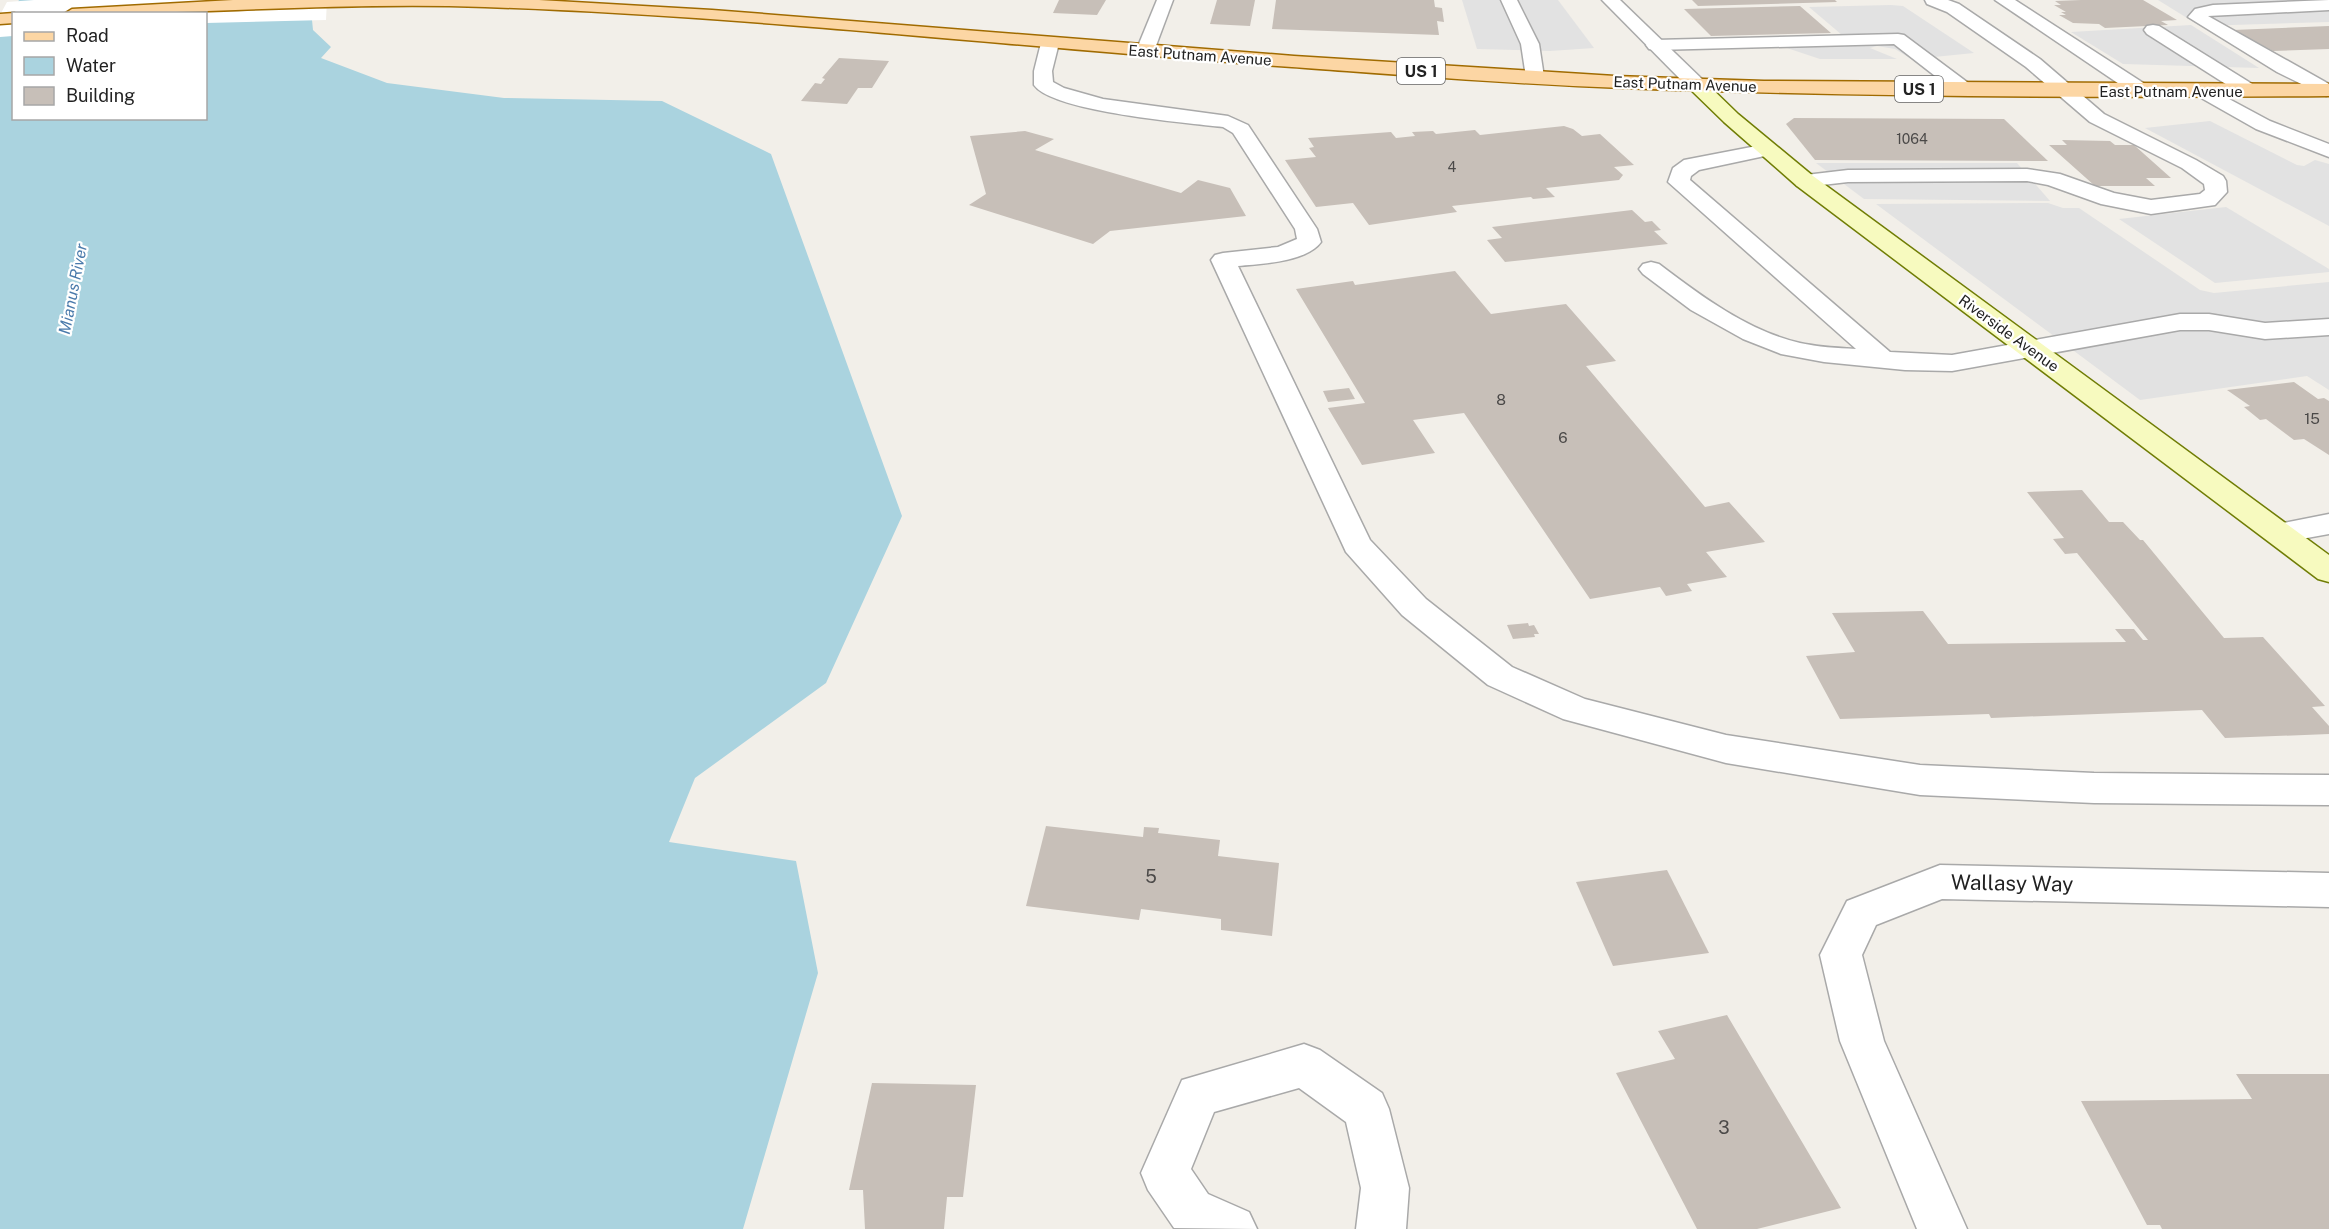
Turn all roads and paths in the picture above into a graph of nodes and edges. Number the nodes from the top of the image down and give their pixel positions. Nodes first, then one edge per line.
1 (1164, 0) edge
2 (1509, 0) edge
3 (1610, 0) edge
4 (1933, 0) edge
5 (2003, 0) edge
6 (487, 1) edge
7 (327, 2) edge
8 (2329, 5) edge
9 (102, 12) edge
10 (2153, 30) dead end
11 (1050, 44) junction
12 (1655, 45) junction
13 (1145, 51) junction
14 (1535, 77) junction
15 (1697, 85) junction
16 (1964, 89) junction
17 (2063, 90) junction
18 (2141, 90) junction
19 (2328, 90) edge
20 (2203, 91) junction
21 (2250, 91) junction
22 (1767, 150) junction
23 (2329, 151) edge
24 (1804, 181) junction
25 (1650, 269) dead end
26 (2329, 327) edge
27 (2031, 349) junction
28 (1882, 358) junction
29 (2329, 524) edge
30 (2279, 533) junction
31 (2329, 571) edge
32 (2329, 790) edge
33 (2329, 890) edge
34 (1232, 1229) edge
35 (1381, 1229) edge
36 (1942, 1229) edge

1 - 13 street
2 - 14 street
3 - 12 street
4 - 17 street
5 - 18 street
6 - 7 main road, East Putnam Avenue / US 1
6 - 11 main road, East Putnam Avenue / US 1
7 - 9 main road, East Putnam Avenue / US 1
8 - 19 street
10 - 21 street
11 - 13 main road, East Putnam Avenue / US 1
11 - 32 street
12 - 15 street
12 - 16 street
13 - 14 main road, East Putnam Avenue / US 1
14 - 15 main road, East Putnam Avenue / US 1
15 - 16 main road, East Putnam Avenue / US 1
15 - 22 street, Riverside Avenue
16 - 17 main road, East Putnam Avenue / US 1
17 - 18 main road, East Putnam Avenue / US 1
17 - 24 street
18 - 20 main road, East Putnam Avenue / US 1
19 - 21 main road, East Putnam Avenue / US 1
20 - 21 main road, East Putnam Avenue / US 1
20 - 23 street
22 - 24 street, Riverside Avenue
22 - 28 street
24 - 27 street, Riverside Avenue
25 - 28 street
26 - 27 street
27 - 28 street
27 - 30 street, Riverside Avenue
29 - 30 street
30 - 31 street, Riverside Avenue
33 - 36 street, Wallasy Way
34 - 35 street

